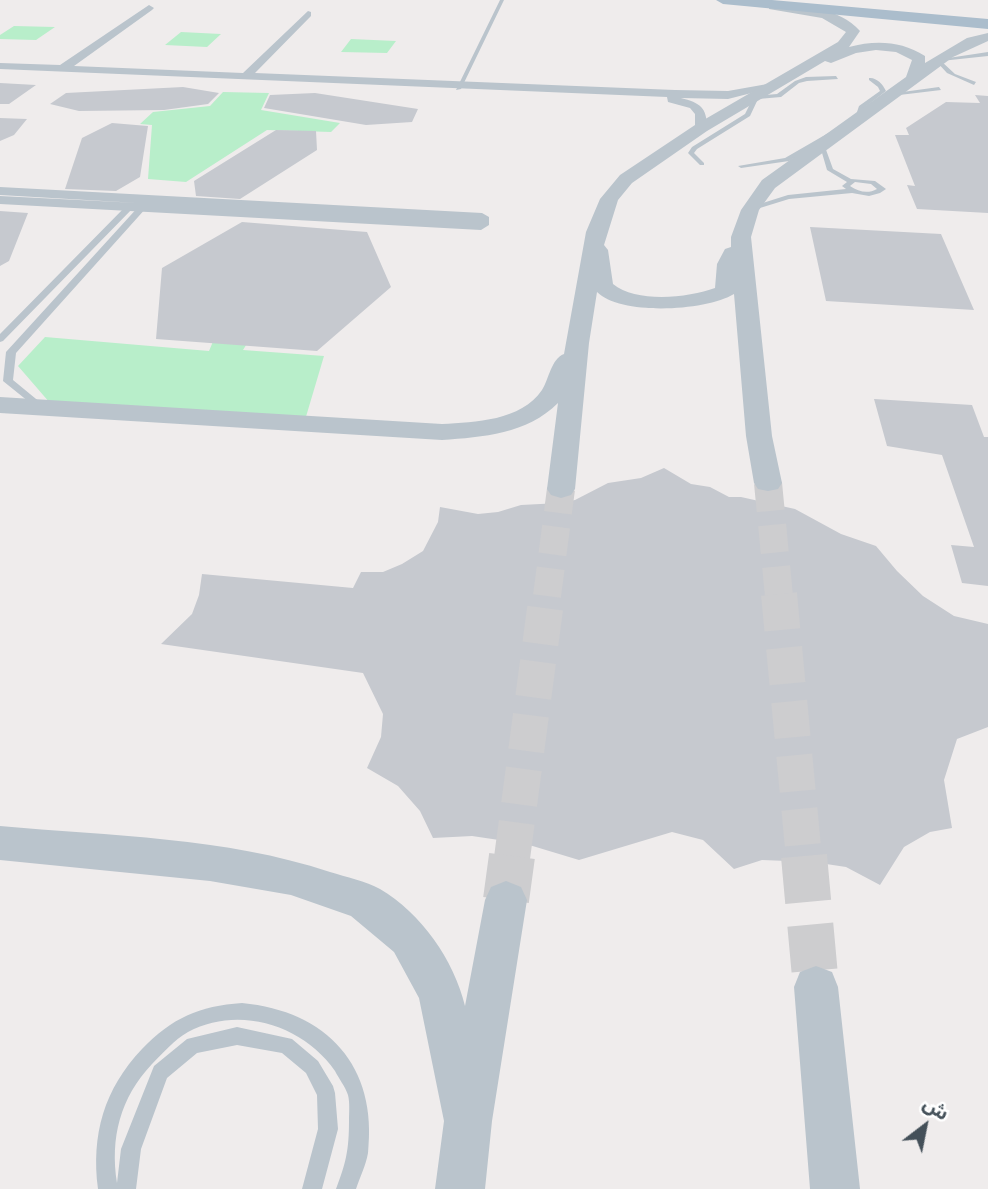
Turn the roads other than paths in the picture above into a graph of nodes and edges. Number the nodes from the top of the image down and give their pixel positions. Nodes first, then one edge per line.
1 (502, 0) edge
2 (807, 0) edge
3 (841, 0) edge
4 (729, 1) edge
5 (149, 8) dead end
6 (308, 14) dead end
7 (988, 15) edge
8 (988, 23) edge
9 (846, 24) junction
10 (867, 30) dead end
11 (952, 37) dead end
12 (988, 37) edge
13 (988, 54) edge
14 (938, 60) junction
15 (0, 68) edge
16 (63, 68) junction
17 (800, 72) junction
18 (246, 76) junction
19 (836, 78) dead end
20 (871, 79) dead end
21 (912, 79) junction
22 (974, 83) dead end
23 (459, 87) junction
24 (939, 89) dead end
25 (764, 92) junction
26 (891, 94) junction
27 (858, 119) junction
28 (701, 128) junction
29 (822, 147) junction
30 (702, 164) dead end
31 (741, 166) dead end
32 (850, 181) junction
33 (0, 191) edge
34 (852, 191) junction
35 (0, 200) edge
36 (137, 207) junction
37 (750, 210) junction
38 (596, 232) junction
39 (741, 237) junction
40 (0, 339) edge
41 (576, 343) junction
42 (0, 405) edge
43 (42, 408) junction
44 (768, 483) tunnel mouth
45 (561, 489) tunnel mouth
46 (0, 844) edge
47 (506, 900) tunnel mouth
48 (816, 987) tunnel mouth
49 (468, 1121) junction
50 (108, 1189) edge
51 (126, 1189) edge
52 (312, 1189) edge
53 (346, 1189) edge
54 (460, 1189) edge
55 (835, 1189) edge

1 - 23 lane
2 - 7 main road
3 - 7 main road
4 - 8 main road
4 - 9 street
5 - 16 street
6 - 18 street
9 - 10 street
9 - 17 street
11 - 12 street
12 - 14 street
13 - 14 lane
14 - 21 street
14 - 22 lane
15 - 16 street
15 - 23 street
16 - 18 street
17 - 21 street
17 - 25 street
18 - 23 street
19 - 25 lane
20 - 27 lane
21 - 26 street
23 - 25 street
23 - 28 street
24 - 26 lane
25 - 28 street
25 - 30 lane
26 - 27 street
27 - 29 street
27 - 31 lane
28 - 38 street
29 - 32 lane
29 - 37 street
32 - 34 lane
32 - 34 lane
33 - 36 street
34 - 37 lane
35 - 36 street
36 - 40 lane
36 - 43 lane
37 - 39 street
38 - 39 street
38 - 41 street
39 - 44 street
41 - 43 street
41 - 45 street
42 - 43 street
46 - 49 street
47 - 49 street
48 - 55 street
49 - 54 street
50 - 53 lane
51 - 52 lane

